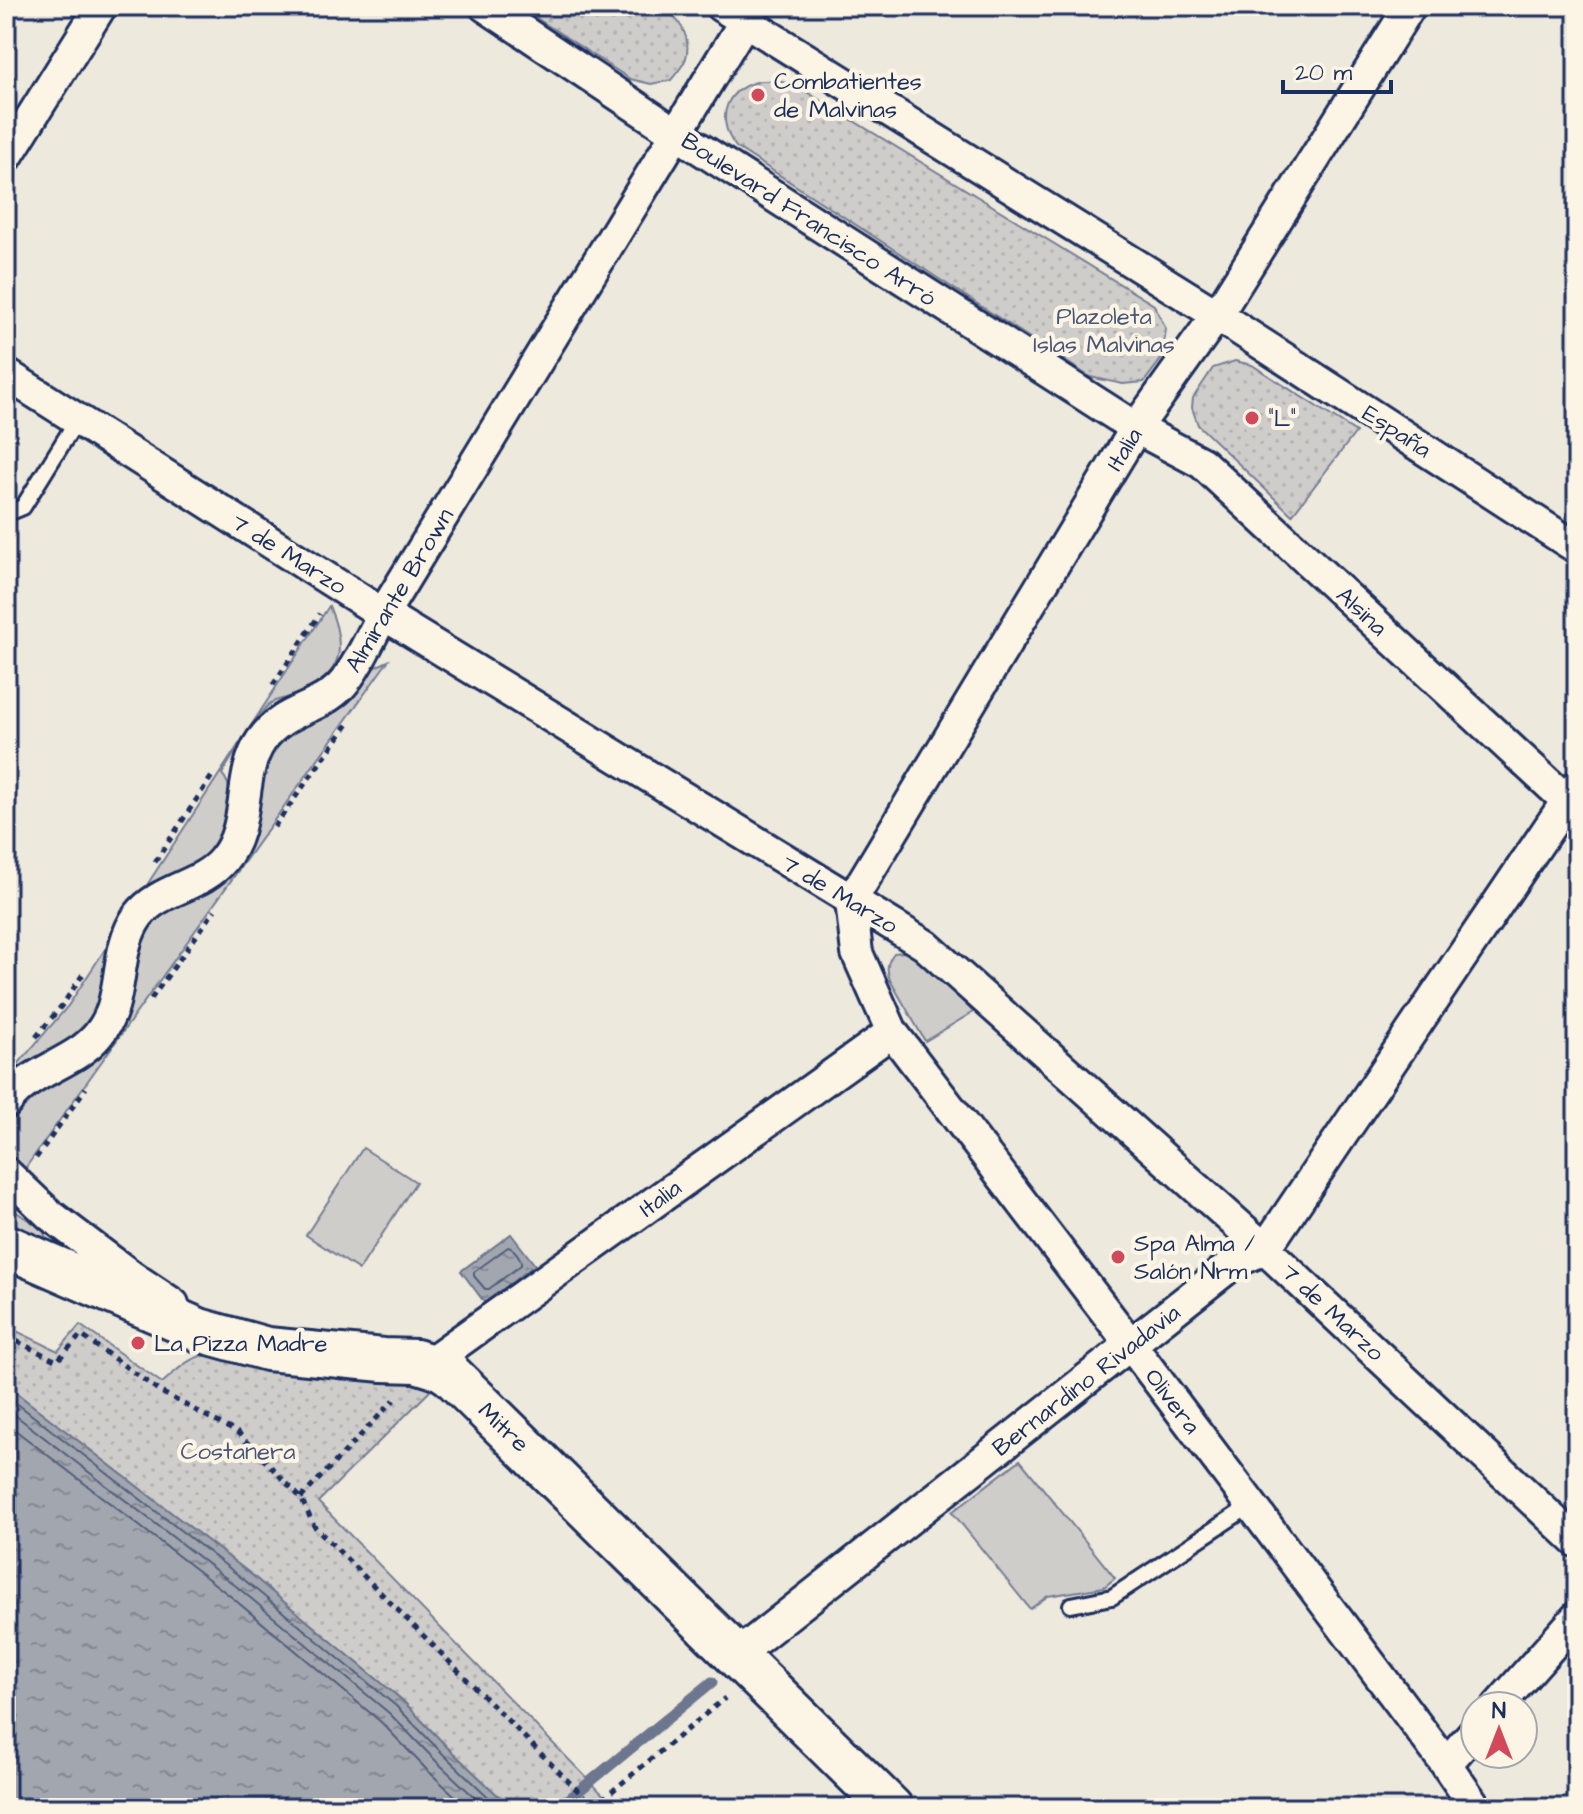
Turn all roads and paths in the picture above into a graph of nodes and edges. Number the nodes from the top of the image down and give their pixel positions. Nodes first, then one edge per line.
1 (101, 6) edge
2 (485, 6) edge
3 (1410, 6) edge
4 (740, 11) edge
5 (677, 134) junction
6 (6, 158) edge
7 (1217, 315) junction
8 (6, 374) edge
9 (77, 420) junction
10 (1136, 428) junction
11 (6, 514) edge
12 (1577, 548) edge
13 (339, 586) junction
14 (383, 614) junction
15 (269, 691) dead end
16 (216, 770) dead end
17 (1574, 799) edge
18 (155, 862) dead end
19 (851, 901) junction
20 (88, 966) dead end
21 (892, 1032) junction
22 (35, 1039) dead end
23 (6, 1103) edge
24 (6, 1173) edge
25 (6, 1246) edge
26 (1265, 1249) junction
27 (199, 1330) junction
28 (6, 1336) edge
29 (1131, 1345) junction
30 (428, 1364) junction
31 (301, 1498) junction
32 (1251, 1505) junction
33 (1577, 1542) edge
34 (1071, 1605) dead end
35 (1577, 1617) edge
36 (746, 1664) junction
37 (1512, 1690) edge
38 (1459, 1749) edge
39 (1446, 1764) junction
40 (594, 1807) edge
41 (891, 1808) edge
42 (1476, 1808) edge

1 - 6 street
2 - 5 street, Boulevard Francisco Arró
3 - 7 street, Italia
4 - 5 street, Almirante Brown
4 - 7 street
5 - 10 street, Boulevard Francisco Arró
5 - 14 street, Almirante Brown
7 - 10 street, Italia
7 - 12 street, España
8 - 9 street, 7 de Marzo
9 - 11 lane
9 - 13 street, 7 de Marzo
10 - 17 street, Alsina
10 - 19 street, Italia
13 - 14 street, 7 de Marzo
13 - 15 path
14 - 19 street, 7 de Marzo
14 - 23 street, Almirante Brown
16 - 18 path
17 - 26 street, Bernardino Rivadavia
19 - 21 street, Olivera
19 - 26 street, 7 de Marzo
20 - 22 path
21 - 29 street, Olivera
21 - 30 street, Italia
24 - 27 street
25 - 27 street, Mitre
26 - 29 street, Bernardino Rivadavia
26 - 33 street, 7 de Marzo
27 - 30 street, Mitre
28 - 31 path
29 - 32 street, Olivera
29 - 36 street, Bernardino Rivadavia
30 - 31 path
30 - 36 street, Mitre
31 - 40 path
32 - 34 lane
32 - 39 street, Olivera
35 - 37 street
36 - 40 path
36 - 41 street, Mitre
38 - 39 street
39 - 42 street, Olivera

